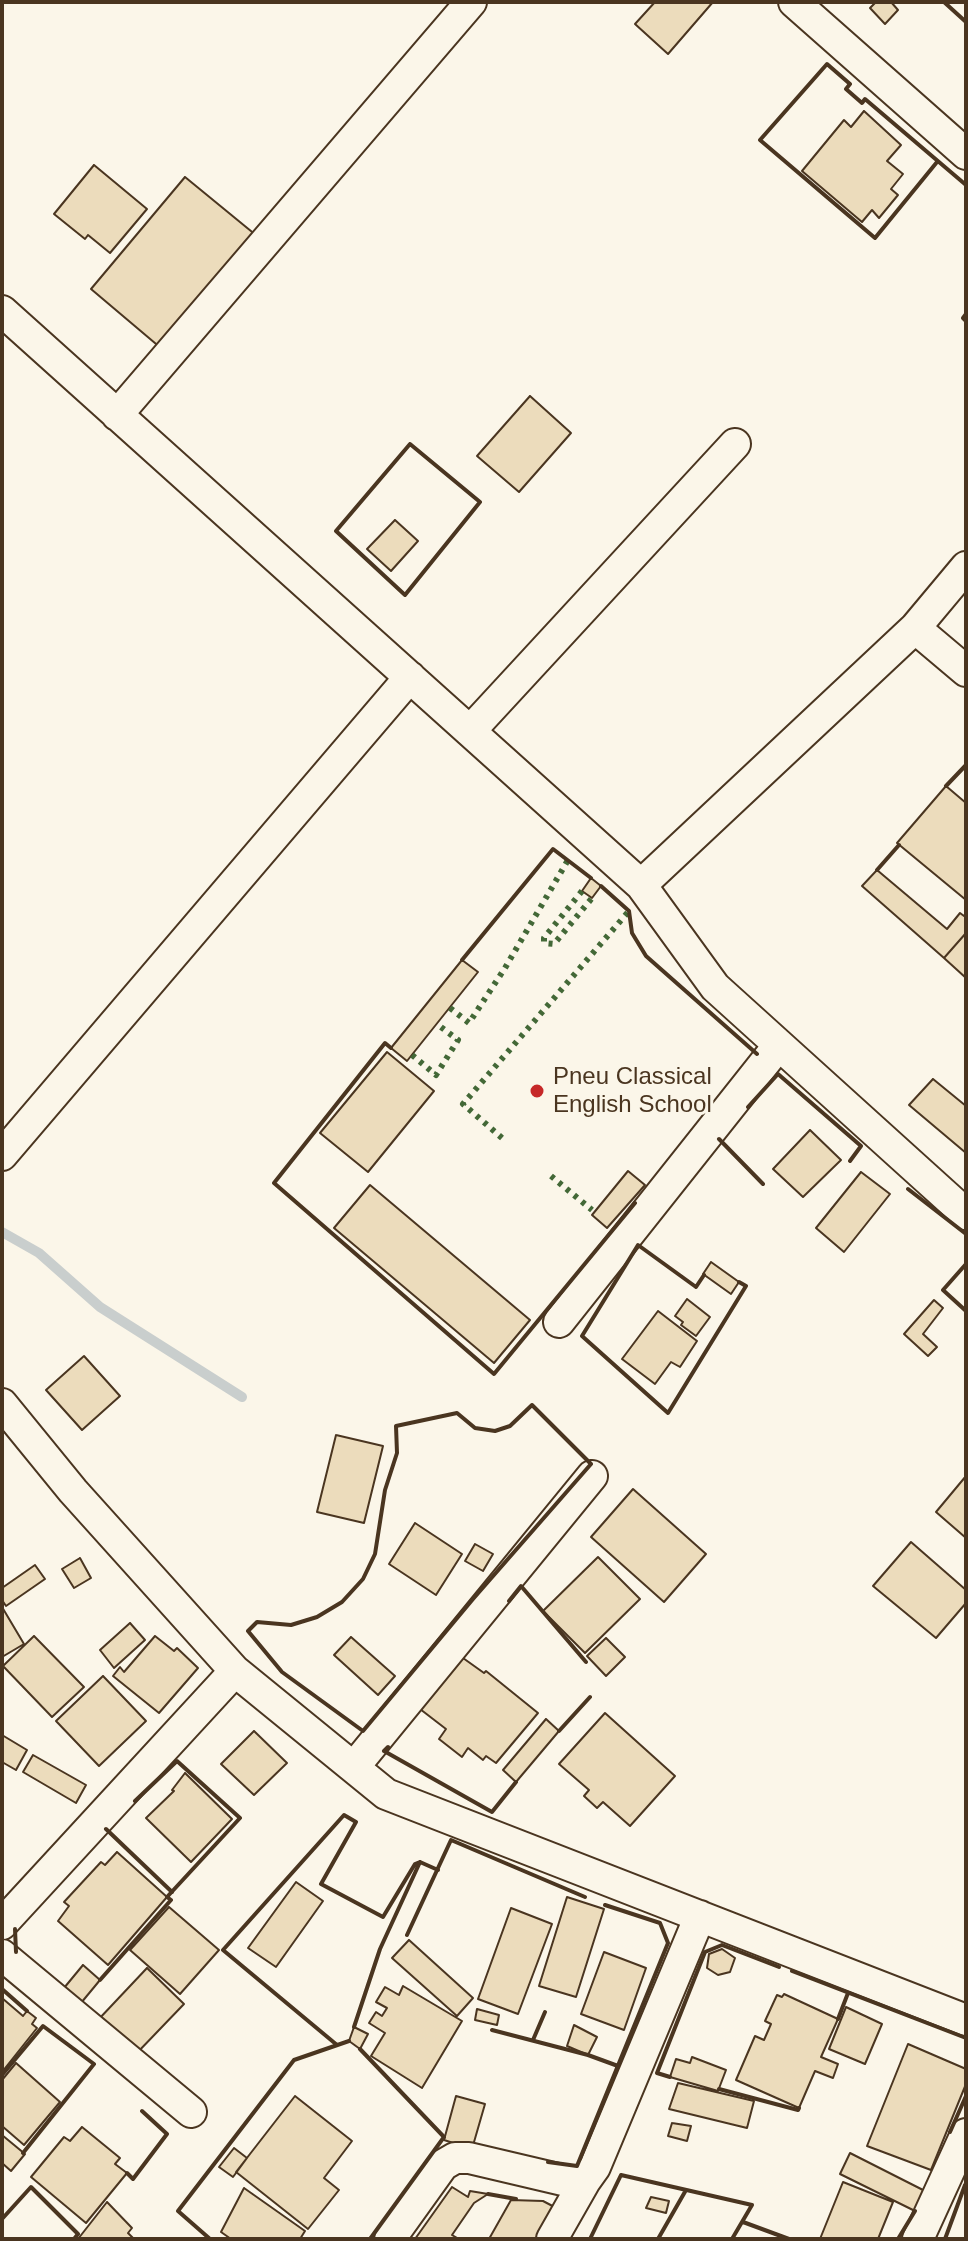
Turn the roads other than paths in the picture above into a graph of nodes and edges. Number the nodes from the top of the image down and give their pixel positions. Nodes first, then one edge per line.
1 (471, 2) edge
2 (794, 2) edge
3 (966, 154) edge
4 (2, 311) edge
5 (117, 415) junction
6 (735, 444) dead end
7 (966, 567) edge
8 (915, 628) junction
9 (966, 671) edge
10 (410, 677) junction
11 (470, 731) junction
12 (641, 885) junction
13 (778, 1046) junction
14 (2, 1155) edge
15 (966, 1214) edge
16 (559, 1322) dead end
17 (2, 1404) edge
18 (592, 1476) dead end
19 (235, 1671) junction
20 (354, 1767) junction
21 (700, 1916) junction
22 (2, 1924) edge
23 (2, 1955) edge
24 (966, 2020) edge
25 (191, 2112) dead end
26 (966, 2134) edge
27 (585, 2181) junction
28 (390, 2239) edge
29 (552, 2239) edge
30 (918, 2239) edge

1 - 5 street
2 - 3 street
4 - 5 street
5 - 10 street
6 - 11 street
7 - 8 street
8 - 9 street
8 - 12 street
10 - 11 street
10 - 14 street
11 - 12 street
12 - 13 street
13 - 15 street
13 - 16 street
17 - 19 street
18 - 20 street
19 - 20 street
19 - 22 street
20 - 21 street
21 - 24 street
21 - 27 street
23 - 25 street
26 - 30 street
27 - 28 street
27 - 29 street

